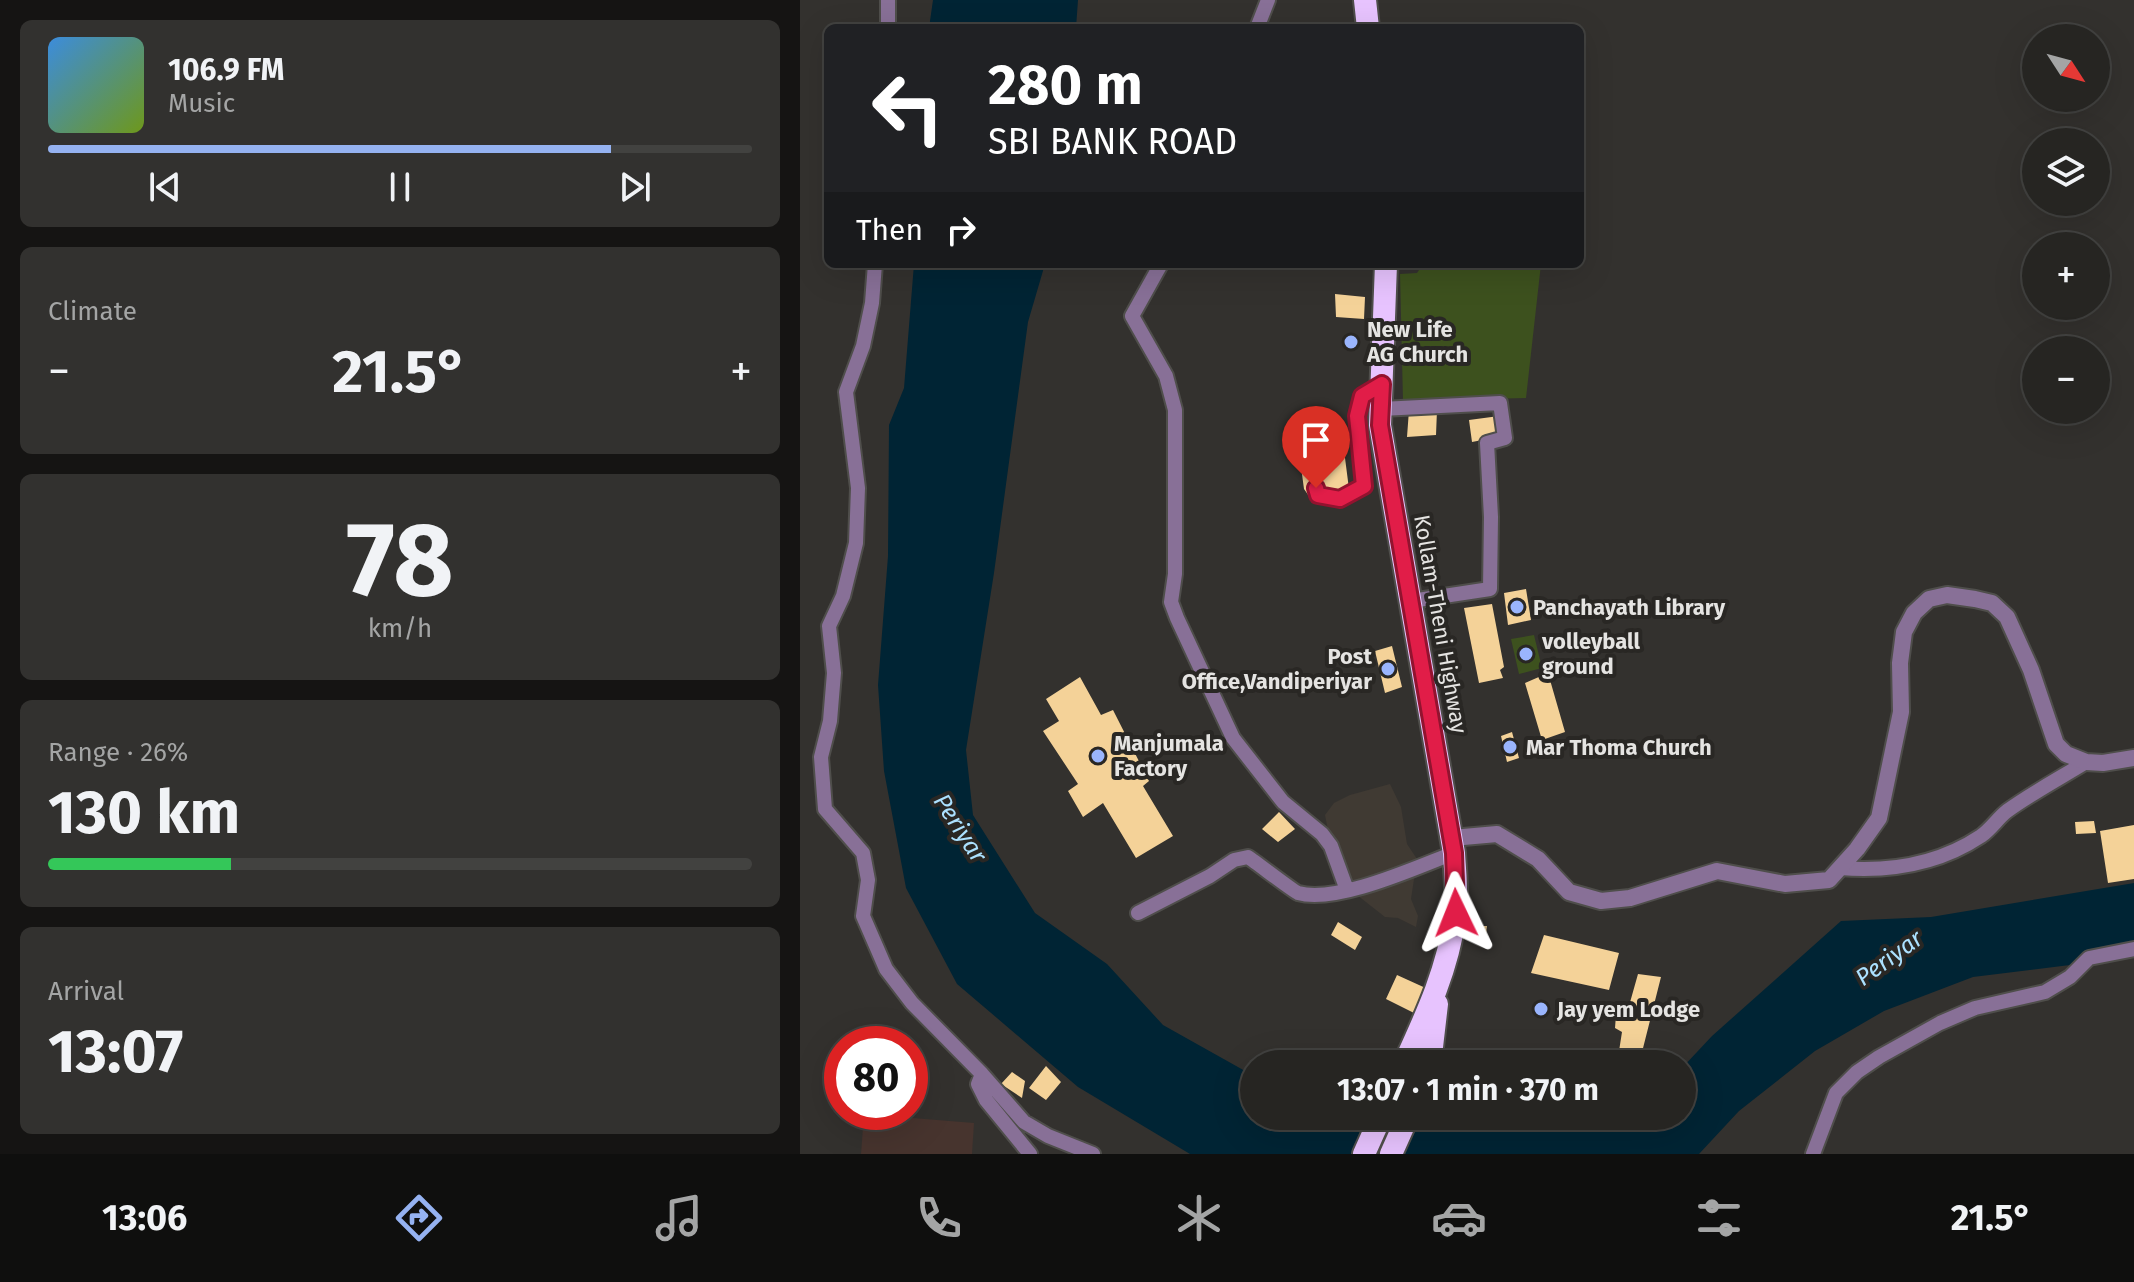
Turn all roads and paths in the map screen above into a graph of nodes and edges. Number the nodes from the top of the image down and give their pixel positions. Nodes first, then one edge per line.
1 (888, 0) edge
2 (1268, 0) edge
3 (1365, 0) edge
4 (888, 24) edge
5 (1259, 24) edge
6 (1368, 24) edge
7 (875, 268) edge
8 (1159, 268) edge
9 (1386, 268) edge
10 (1382, 384) junction
11 (1381, 409) junction
12 (1316, 488) dead end
13 (1411, 601) junction
14 (2134, 758) edge
15 (2086, 762) junction
16 (1453, 846) junction
17 (1840, 868) junction
18 (1347, 890) junction
19 (1138, 913) dead end
20 (2134, 949) edge
21 (1437, 991) junction
22 (1410, 1050) edge
23 (1432, 1050) edge
24 (982, 1074) junction
25 (1375, 1130) edge
26 (1402, 1130) edge
27 (1030, 1154) edge
28 (1093, 1154) edge
29 (1364, 1154) edge
30 (1391, 1154) edge
31 (1813, 1154) edge

1 - 4 street
2 - 5 street
3 - 6 highway
7 - 24 street
8 - 18 street
9 - 10 highway, Kollam-Theni Highway
10 - 11 highway, Kollam-Theni Highway
10 - 12 street
11 - 13 highway, Kollam-Theni Highway
11 - 13 street
13 - 16 highway, Kollam-Theni Highway
14 - 15 street
15 - 17 street
15 - 17 street
16 - 17 street
16 - 18 street
16 - 21 highway, Kollam-Theni Highway
18 - 19 street
20 - 31 street
21 - 22 highway
21 - 23 highway
24 - 27 street
24 - 28 street
25 - 29 highway
26 - 30 highway

